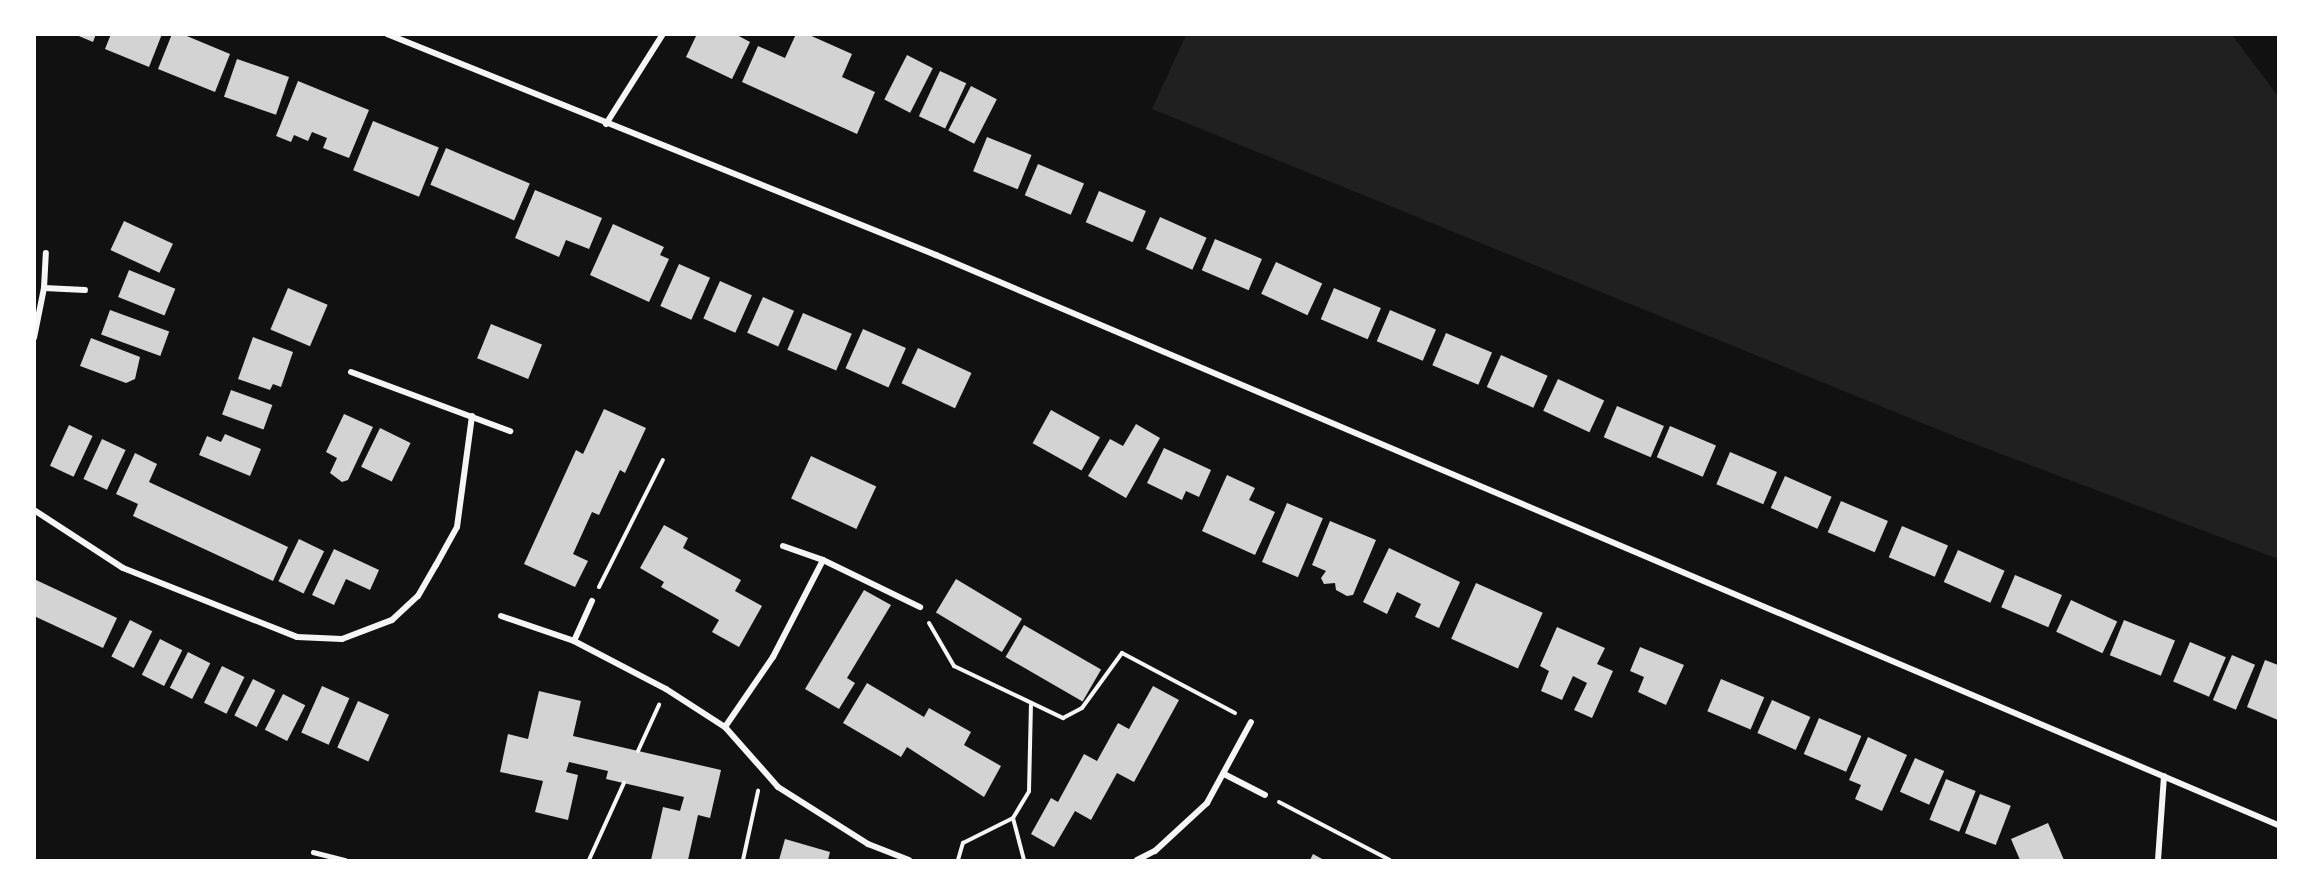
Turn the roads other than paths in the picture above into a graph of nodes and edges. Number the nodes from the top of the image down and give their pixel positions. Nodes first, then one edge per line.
1 (387, 34) edge
2 (663, 34) edge
3 (606, 124) junction
4 (46, 253) dead end
5 (44, 288) junction
6 (85, 290) dead end
7 (34, 339) edge
8 (351, 372) dead end
9 (472, 416) junction
10 (510, 431) dead end
11 (34, 510) edge
12 (783, 546) dead end
13 (823, 560) junction
14 (592, 601) road end
15 (920, 607) road end
16 (501, 615) dead end
17 (574, 641) junction
18 (1251, 722) road end
19 (725, 727) junction
20 (1224, 774) junction
21 (2164, 776) junction
22 (1265, 795) road end
23 (2278, 825) edge
24 (313, 852) dead end
25 (345, 861) edge
26 (909, 861) edge
27 (1137, 861) edge
28 (2158, 861) edge

1 - 3 street
2 - 3 street
3 - 21 street
4 - 5 street
5 - 6 street
5 - 7 street
8 - 9 street
9 - 10 street
9 - 11 street
12 - 13 street
13 - 15 street
13 - 19 street
14 - 17 street
16 - 17 street
17 - 19 street
18 - 20 street
19 - 26 street
20 - 22 street
20 - 27 street
21 - 23 street
21 - 28 street
24 - 25 lane

